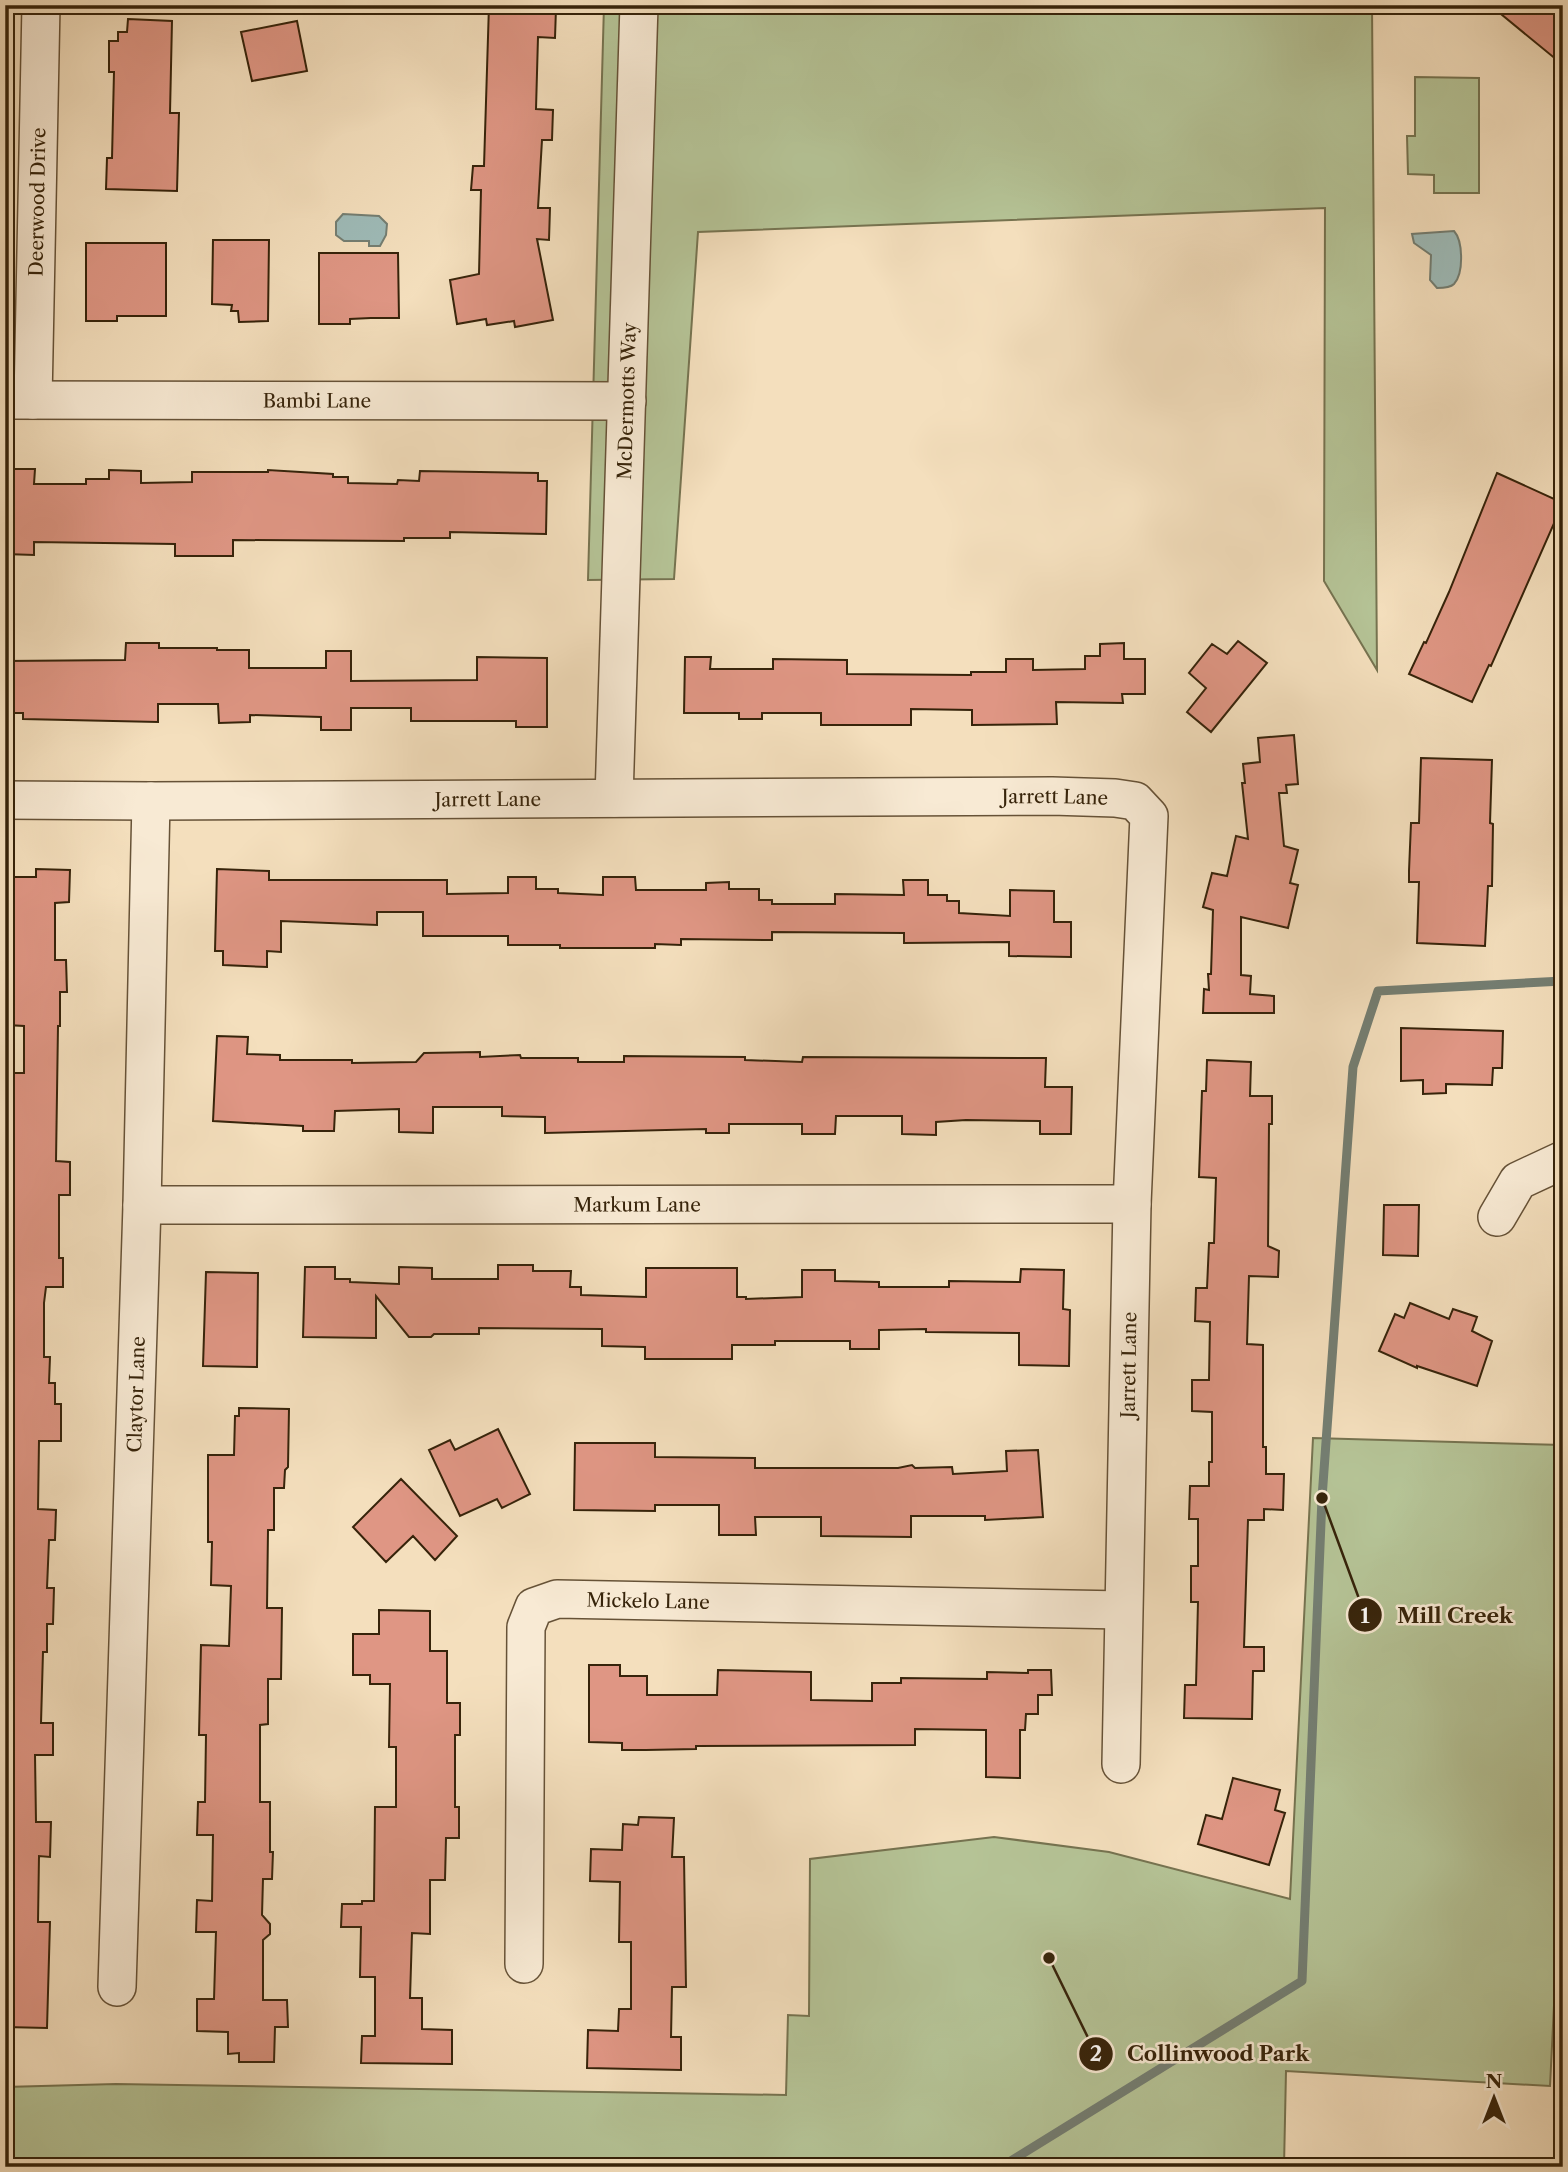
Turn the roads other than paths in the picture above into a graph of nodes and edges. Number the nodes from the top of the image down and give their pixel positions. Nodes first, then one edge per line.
1 (41, 5) edge
2 (639, 5) edge
3 (19, 400) edge
4 (626, 401) junction
5 (614, 798) junction
6 (5, 800) edge
7 (151, 801) junction
8 (1563, 1160) edge
9 (1132, 1204) junction
10 (142, 1205) junction
11 (1497, 1217) dead end
12 (1123, 1610) junction
13 (1121, 1764) dead end
14 (524, 1964) dead end
15 (117, 1987) dead end

1 - 3 street, Deerwood Drive
2 - 4 street, McDermotts Way
3 - 4 street, Bambi Lane
4 - 5 street, McDermotts Way
5 - 7 street, Jarrett Lane
5 - 9 street, Jarrett Lane
6 - 7 street, Jarrett Lane
7 - 10 street, Claytor Lane
8 - 11 street
9 - 10 street, Markum Lane
9 - 12 street, Jarrett Lane
10 - 15 street, Claytor Lane
12 - 13 street, Jarrett Lane
12 - 14 street, Mickelo Lane

